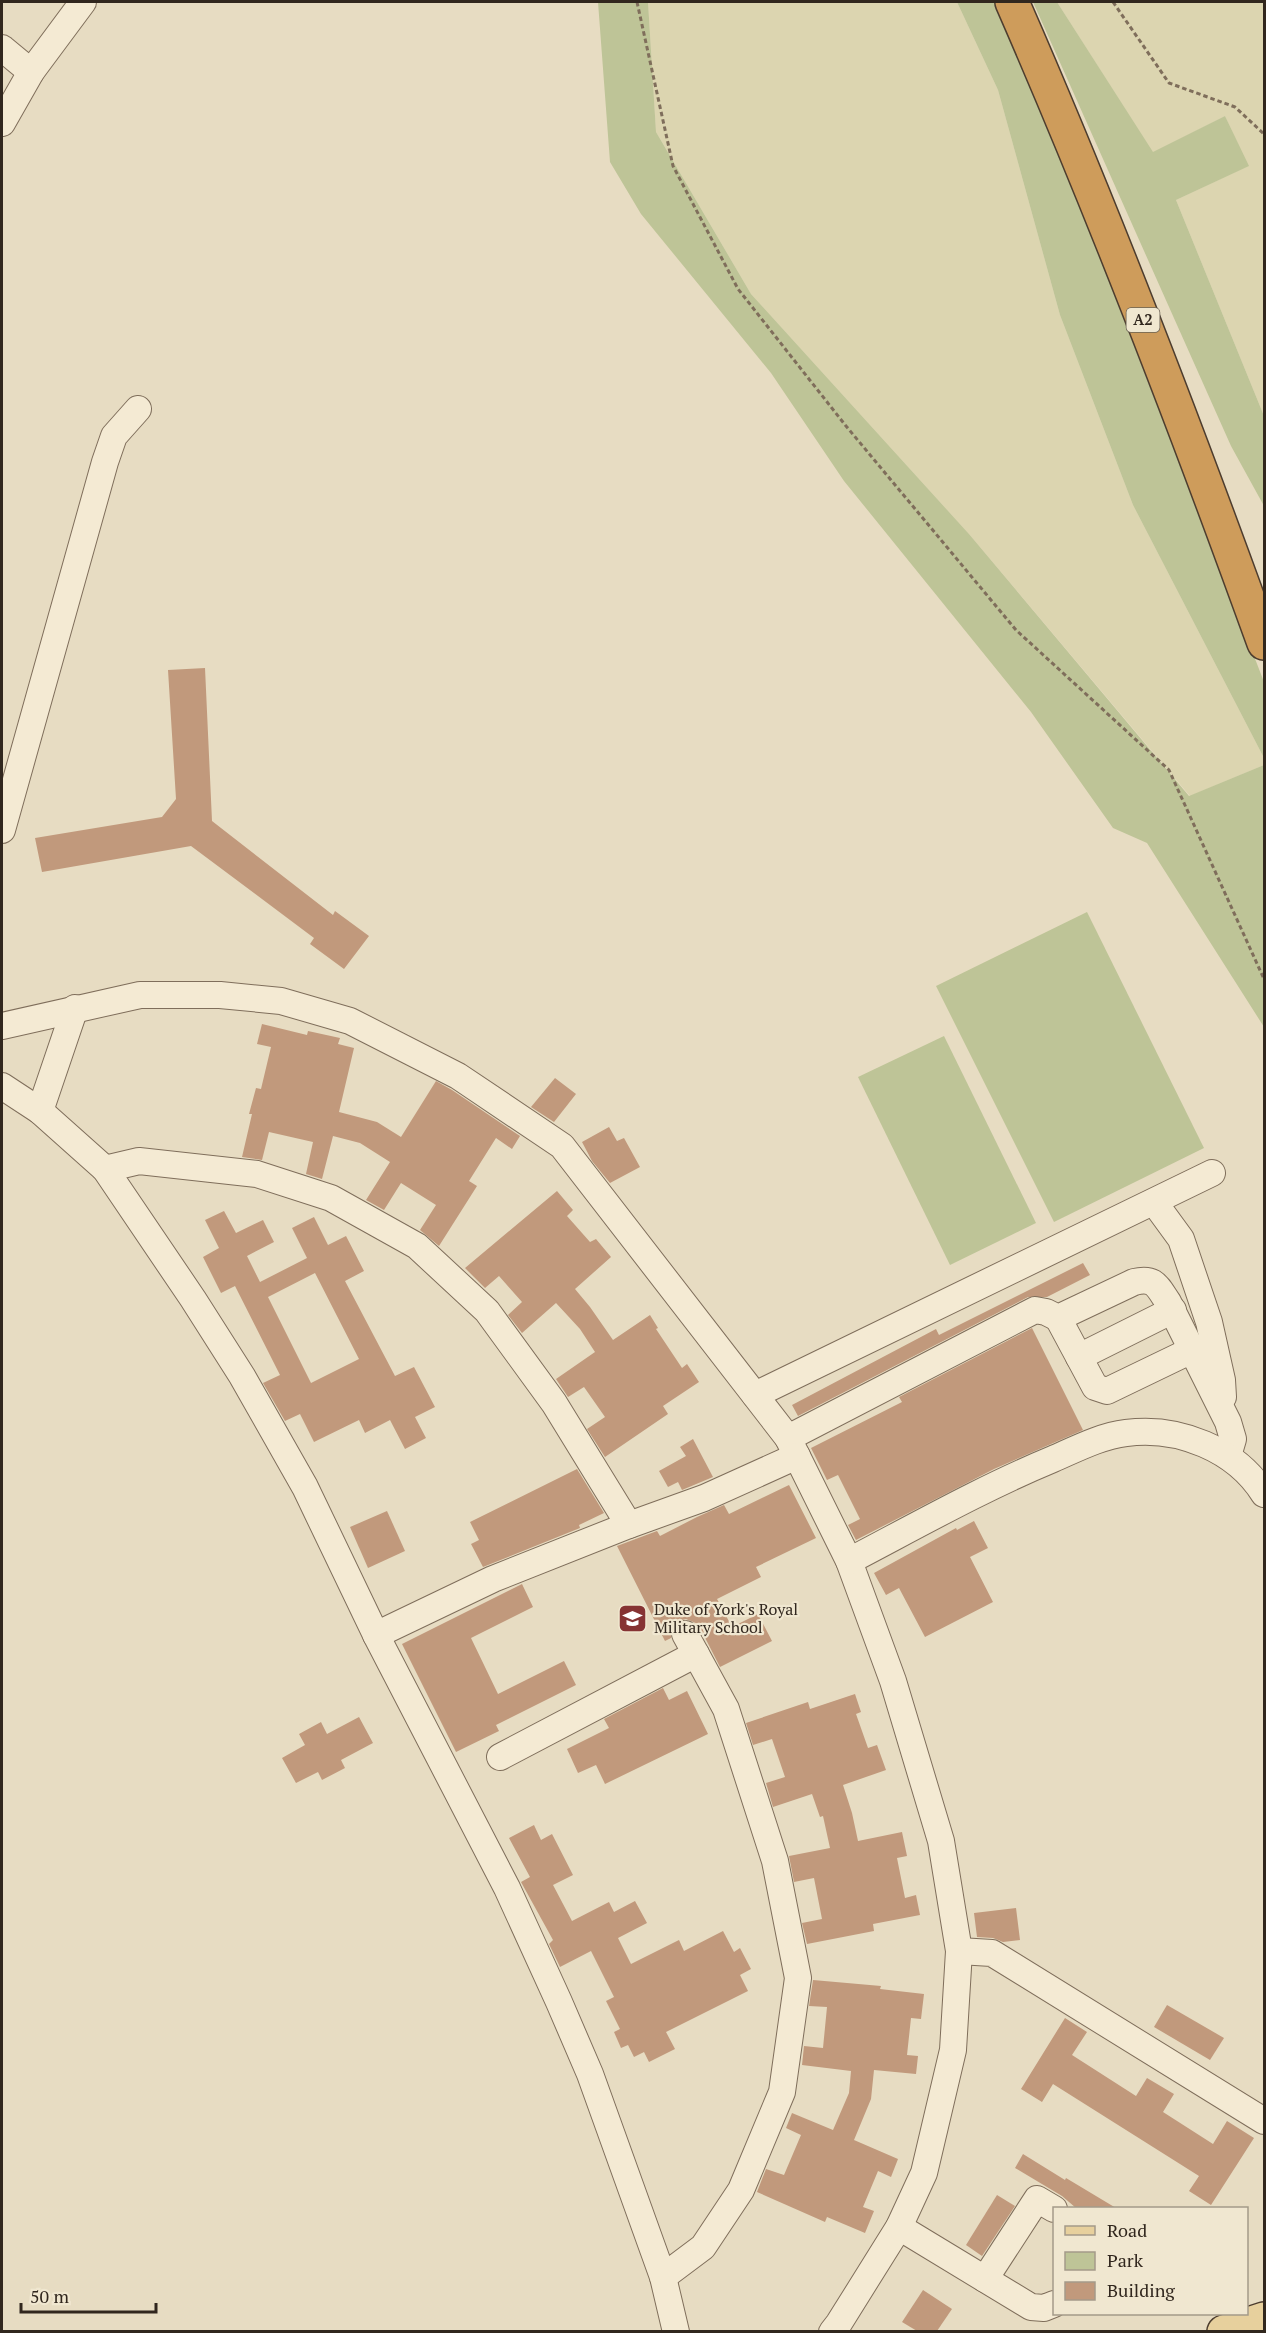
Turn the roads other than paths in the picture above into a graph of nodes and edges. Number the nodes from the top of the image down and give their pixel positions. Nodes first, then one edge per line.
1 (83, 2) edge
2 (1012, 2) edge
3 (2, 48) edge
4 (31, 72) junction
5 (2, 123) edge
6 (138, 409) dead end
7 (1264, 643) edge
8 (2, 830) edge
9 (75, 1008) junction
10 (2, 1026) edge
11 (2, 1086) edge
12 (40, 1111) junction
13 (105, 1169) junction
14 (1212, 1173) dead end
15 (1154, 1202) junction
16 (1173, 1310) junction
17 (1058, 1318) junction
18 (1192, 1350) junction
19 (1079, 1357) junction
20 (755, 1395) junction
21 (1224, 1416) junction
22 (792, 1447) junction
23 (1228, 1456) junction
24 (1264, 1494) edge
25 (629, 1525) junction
26 (849, 1561) junction
27 (376, 1635) junction
28 (500, 1757) dead end
29 (959, 1951) junction
30 (1264, 2121) edge
31 (1053, 2208) edge
32 (899, 2227) junction
33 (663, 2277) junction
34 (985, 2279) junction
35 (1053, 2304) edge
36 (1264, 2319) edge
37 (676, 2331) edge
38 (832, 2331) edge
39 (1224, 2331) edge

1 - 4 street
2 - 7 highway, A2
3 - 4 street
4 - 5 street
6 - 8 street
9 - 10 street
9 - 12 street
9 - 20 street
11 - 12 street
12 - 13 street
13 - 25 street
13 - 27 street
14 - 15 street
15 - 20 street
15 - 21 street
16 - 17 street
16 - 18 street
16 - 19 street
17 - 19 street
17 - 22 street
18 - 19 street
18 - 21 street
20 - 22 street
21 - 23 street
22 - 25 street
22 - 26 street
23 - 24 street
23 - 26 street
25 - 27 street
26 - 29 street
27 - 33 street
28 - 33 street
29 - 30 street
29 - 32 street
31 - 34 street
32 - 34 street
32 - 38 street
33 - 37 street
34 - 35 street
36 - 39 main road

